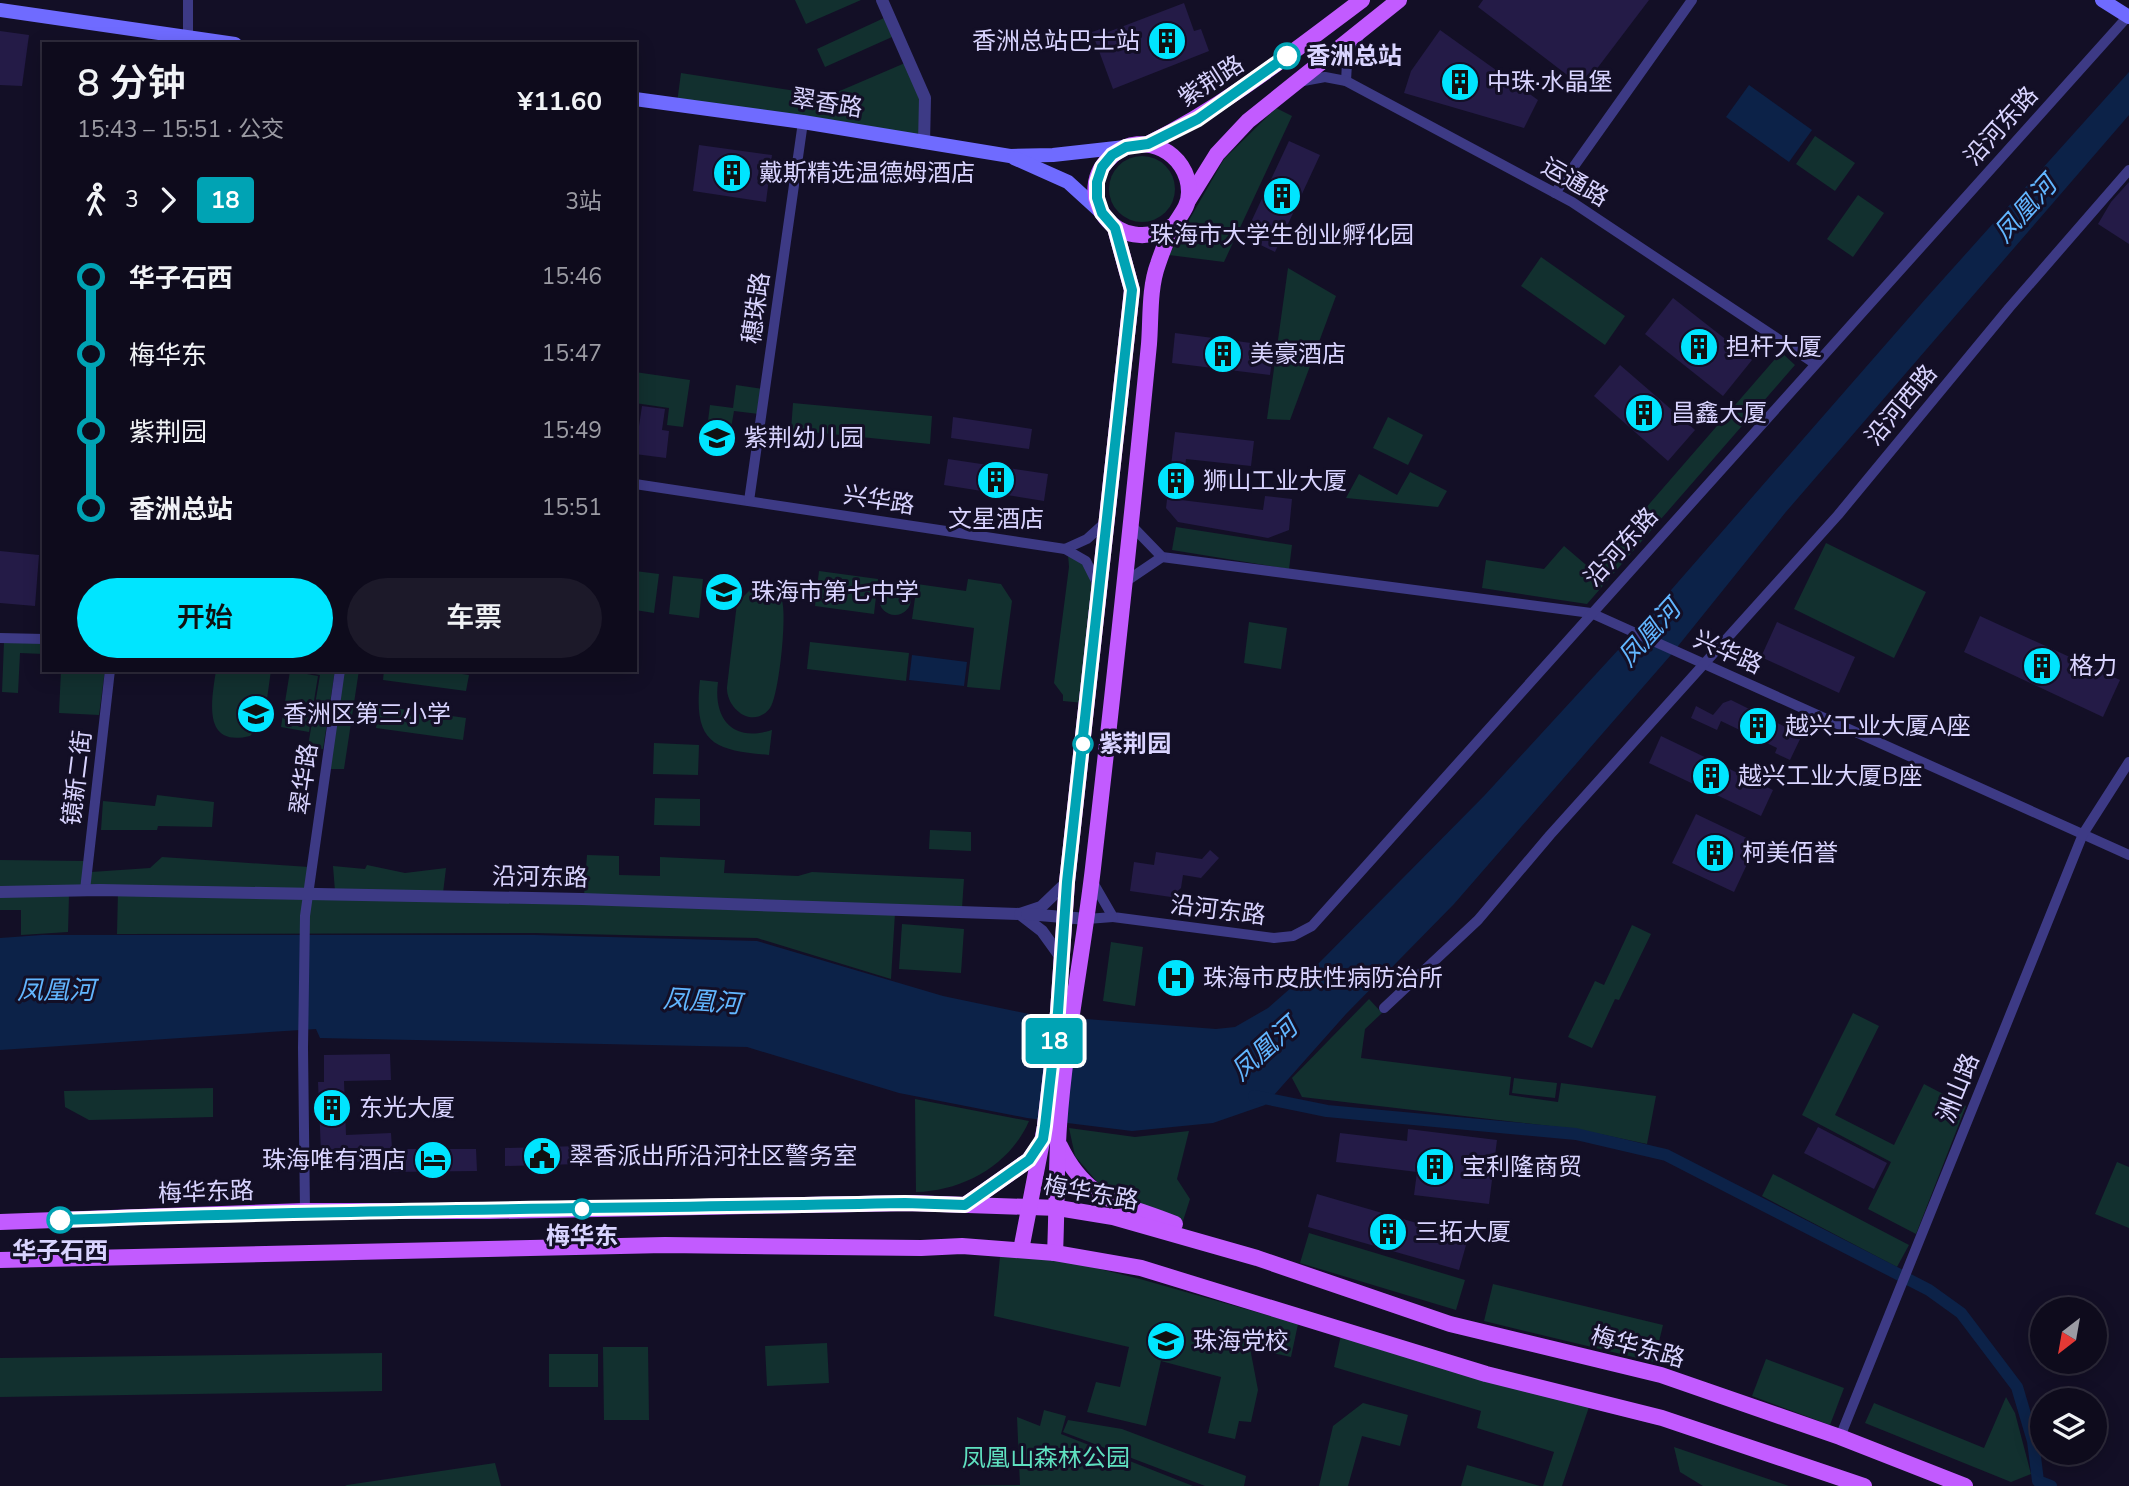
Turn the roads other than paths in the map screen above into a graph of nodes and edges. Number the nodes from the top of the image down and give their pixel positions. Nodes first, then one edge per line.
1 (188, 0) edge
2 (882, 0) edge
3 (1362, 0) edge
4 (1399, 0) edge
5 (1692, 0) edge
6 (2102, 0) edge
7 (0, 10) edge
8 (2129, 16) edge
9 (1362, 30) junction
10 (190, 40) edge
11 (212, 42) edge
12 (1346, 81) junction
13 (1297, 83) junction
14 (637, 99) edge
15 (803, 122) junction
16 (924, 143) junction
17 (1148, 144) junction
18 (1126, 147) junction
19 (1010, 156) junction
20 (2129, 170) edge
21 (1555, 193) junction
22 (1189, 199) junction
23 (1102, 213) junction
24 (1174, 225) junction
25 (1115, 228) junction
26 (1814, 363) junction
27 (637, 484) edge
28 (749, 501) junction
29 (1108, 520) junction
30 (1131, 525) junction
31 (1065, 549) junction
32 (1162, 557) junction
33 (1125, 582) junction
34 (1100, 588) junction
35 (1591, 613) junction
36 (0, 638) edge
37 (42, 639) edge
38 (1702, 663) junction
39 (110, 672) edge
40 (340, 672) edge
41 (2129, 762) edge
42 (2083, 834) junction
43 (2129, 855) edge
44 (1091, 879) junction
45 (1067, 882) junction
46 (85, 890) junction
47 (0, 892) edge
48 (309, 894) junction
49 (1020, 914) junction
50 (1064, 917) junction
51 (1113, 917) junction
52 (1087, 919) junction
53 (1060, 956) junction
54 (1384, 1008) dead end
55 (1065, 1012) junction
56 (1051, 1134) junction
57 (965, 1205) junction
58 (1028, 1206) junction
59 (1058, 1208) junction
60 (305, 1211) junction
61 (0, 1222) edge
62 (1224, 1249) junction
63 (1021, 1250) junction
64 (1055, 1253) junction
65 (0, 1260) edge
66 (1840, 1437) junction
67 (1864, 1486) edge
68 (1965, 1486) edge

1 - 10 street
2 - 16 street
3 - 17 main road, 紫荆路
4 - 9 main road
5 - 21 street
6 - 8 main road
7 - 10 main road
8 - 26 street, 沿河东路
9 - 12 street
9 - 13 main road
10 - 11 main road
12 - 13 street, 运通路
12 - 21 street, 运通路
13 - 22 main road
14 - 15 main road, 翠香路
15 - 16 main road, 翠香路
15 - 28 street, 穗珠路
16 - 19 main road, 翠香路
17 - 18 main road
17 - 22 main road
18 - 19 main road
18 - 23 main road
19 - 23 main road
20 - 38 street, 沿河西路
21 - 26 street, 运通路
22 - 24 main road
23 - 25 main road
24 - 25 main road
24 - 30 main road
25 - 29 main road
26 - 35 street, 沿河东路
27 - 28 street, 兴华路
28 - 31 street, 兴华路
29 - 31 street
29 - 34 main road
30 - 32 street
30 - 33 main road
31 - 34 street
32 - 33 street
32 - 35 street, 兴华路
33 - 44 main road
34 - 45 main road
35 - 38 street, 兴华路
35 - 51 street, 沿河东路
36 - 37 street
38 - 42 street, 兴华路
38 - 54 street, 沿河西路
39 - 46 street, 镜新二街
40 - 48 street, 翠华路
41 - 42 street, 洲山路
42 - 43 street, 兴华路
42 - 66 street, 洲山路
44 - 51 street
44 - 52 main road
45 - 49 street
45 - 50 main road
46 - 47 street, 沿河东路
46 - 48 street, 沿河东路
48 - 49 street, 沿河东路
48 - 60 street, 翠华路
49 - 50 street, 沿河东路
49 - 53 street
50 - 52 street, 沿河东路
50 - 53 main road
51 - 52 street, 沿河东路
52 - 55 main road
53 - 55 main road
55 - 56 main road
56 - 57 main road
56 - 58 main road
56 - 59 main road
56 - 62 main road
57 - 58 main road, 梅华东路
57 - 60 main road, 梅华东路
58 - 59 main road, 梅华东路
58 - 63 main road
59 - 62 main road, 梅华东路
59 - 64 main road
60 - 61 main road, 梅华东路
62 - 66 main road, 梅华东路
63 - 64 main road
63 - 65 main road
64 - 67 main road
66 - 68 main road, 梅华东路

